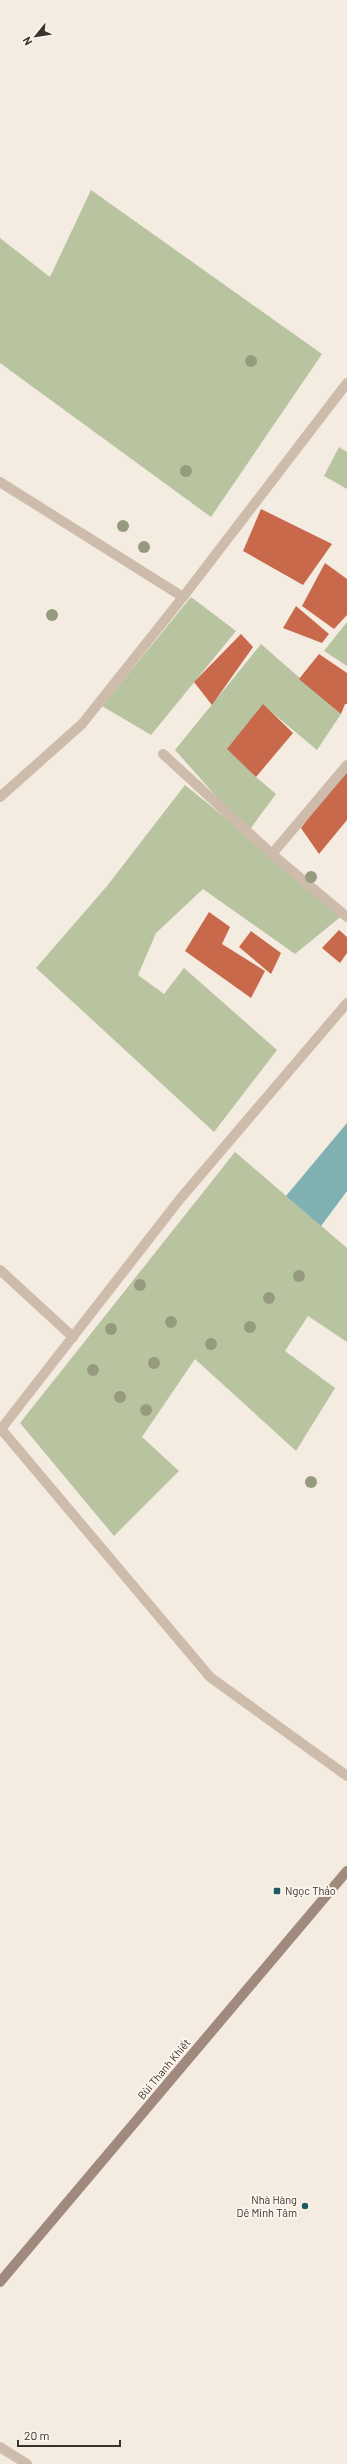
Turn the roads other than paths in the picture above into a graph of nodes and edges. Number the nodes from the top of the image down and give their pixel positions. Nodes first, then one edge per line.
1 (347, 383) edge
2 (0, 482) edge
3 (183, 597) junction
4 (163, 754) dead end
5 (347, 765) edge
6 (0, 797) edge
7 (272, 854) junction
8 (347, 917) edge
9 (347, 1003) edge
10 (0, 1270) edge
11 (73, 1336) junction
12 (1, 1430) edge
13 (347, 1776) edge
14 (347, 1871) edge
15 (0, 2282) edge
16 (0, 2447) edge
17 (27, 2464) edge

1 - 3 street
2 - 3 street
3 - 6 street
4 - 7 street
5 - 7 street
7 - 8 street
9 - 11 street
10 - 11 street
11 - 12 street
12 - 13 street
14 - 15 main road, Bùi Thanh Khiết
16 - 17 street

